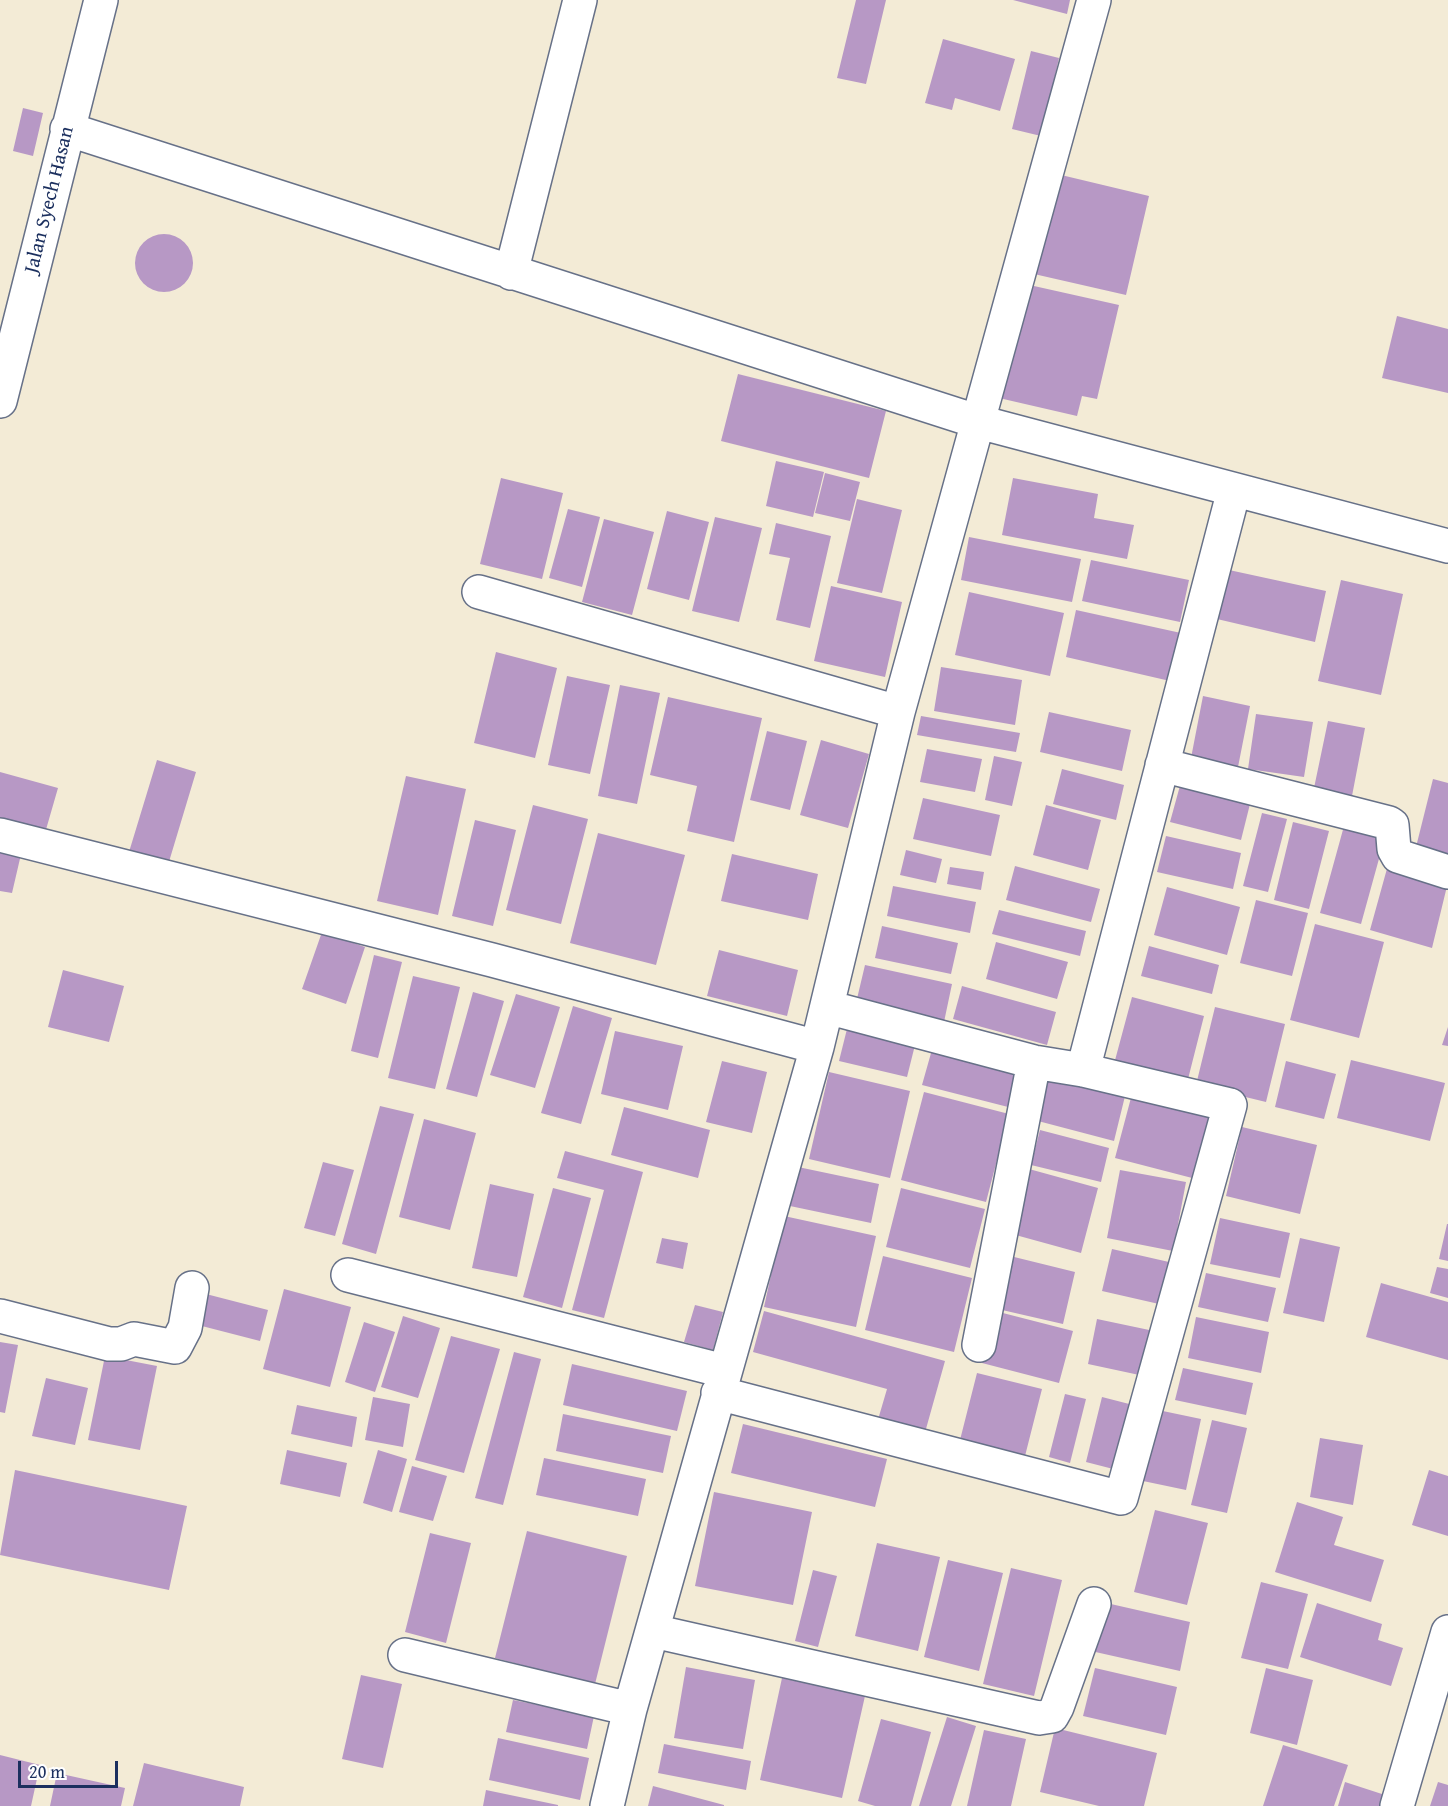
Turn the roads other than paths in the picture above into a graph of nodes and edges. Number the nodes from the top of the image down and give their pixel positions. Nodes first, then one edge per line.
1 (101, 0) edge
2 (580, 0) edge
3 (1094, 0) edge
4 (67, 129) junction
5 (512, 273) junction
6 (0, 401) edge
7 (979, 422) junction
8 (1234, 490) junction
9 (1448, 546) edge
10 (479, 592) dead end
11 (898, 711) junction
12 (1162, 765) junction
13 (0, 835) edge
14 (1448, 872) edge
15 (827, 1007) junction
16 (817, 1047) junction
17 (1034, 1062) junction
18 (1083, 1070) junction
19 (348, 1275) dead end
20 (192, 1288) dead end
21 (0, 1316) edge
22 (979, 1345) dead end
23 (721, 1382) junction
24 (1094, 1604) dead end
25 (653, 1631) junction
26 (1448, 1632) edge
27 (405, 1655) dead end
28 (630, 1709) junction
29 (607, 1806) edge
30 (1397, 1806) edge

1 - 4 street, Jalan Syech Hasan
2 - 5 street
3 - 7 street
4 - 5 street
4 - 6 street, Jalan Syech Hasan
5 - 7 street
7 - 8 street
7 - 11 street
8 - 9 street
8 - 12 street
10 - 11 street
11 - 15 street
12 - 14 street
12 - 18 street
13 - 16 street
15 - 16 street
15 - 17 street
16 - 23 street
17 - 18 street
17 - 22 street
18 - 23 street
19 - 23 street
20 - 21 street
23 - 25 street
24 - 25 street
25 - 28 street
26 - 30 street
27 - 28 street
28 - 29 street

